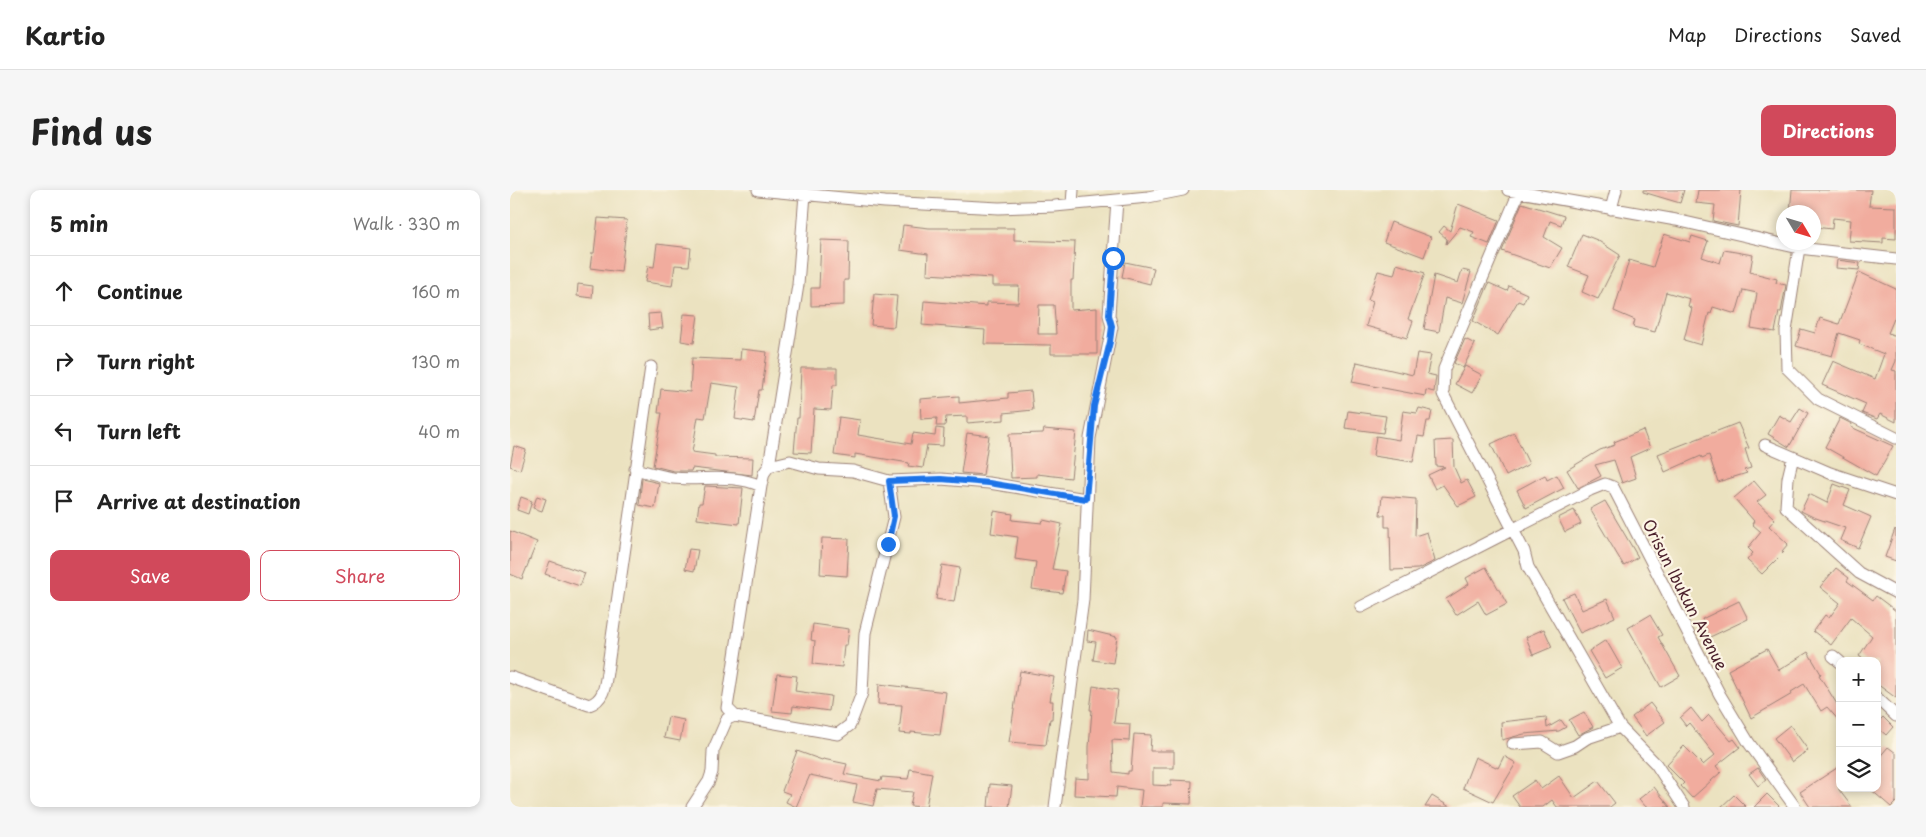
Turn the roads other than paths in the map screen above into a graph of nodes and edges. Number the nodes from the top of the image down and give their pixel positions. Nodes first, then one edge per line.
1 (758, 190) edge
2 (765, 190) edge
3 (1073, 190) edge
4 (1183, 190) edge
5 (1616, 190) edge
6 (1513, 191) edge
7 (805, 194) junction
8 (1117, 200) junction
9 (1072, 204) junction
10 (1611, 209) junction
11 (1776, 242) edge
12 (1800, 250) edge
13 (1819, 250) edge
14 (1896, 258) edge
15 (651, 367) dead end
16 (1896, 438) edge
17 (1765, 445) dead end
18 (1793, 457) junction
19 (769, 466) junction
20 (635, 469) junction
21 (889, 481) junction
22 (761, 486) junction
23 (1896, 495) edge
24 (1086, 499) junction
25 (1512, 529) junction
26 (1896, 592) edge
27 (1361, 607) dead end
28 (510, 677) edge
29 (1881, 702) edge
30 (735, 716) junction
31 (1896, 716) edge
32 (1620, 727) junction
33 (1514, 744) dead end
34 (692, 807) edge
35 (1055, 807) edge
36 (1684, 807) edge
37 (1795, 807) edge

1 - 2 street
2 - 7 street
3 - 9 street
4 - 8 street
5 - 10 street
6 - 10 street
6 - 25 street
7 - 9 street
7 - 19 street
8 - 9 street
8 - 24 street
10 - 11 street
12 - 16 street
13 - 14 street
15 - 20 street
17 - 18 street
18 - 23 street
18 - 26 street
19 - 21 street
19 - 22 street
20 - 22 street
20 - 28 street
21 - 24 street
21 - 30 street
22 - 30 street
24 - 35 street
25 - 27 street
25 - 32 street
25 - 37 street, Orisun Ibukun Avenue
29 - 31 street
30 - 34 street
32 - 33 street
32 - 36 street

